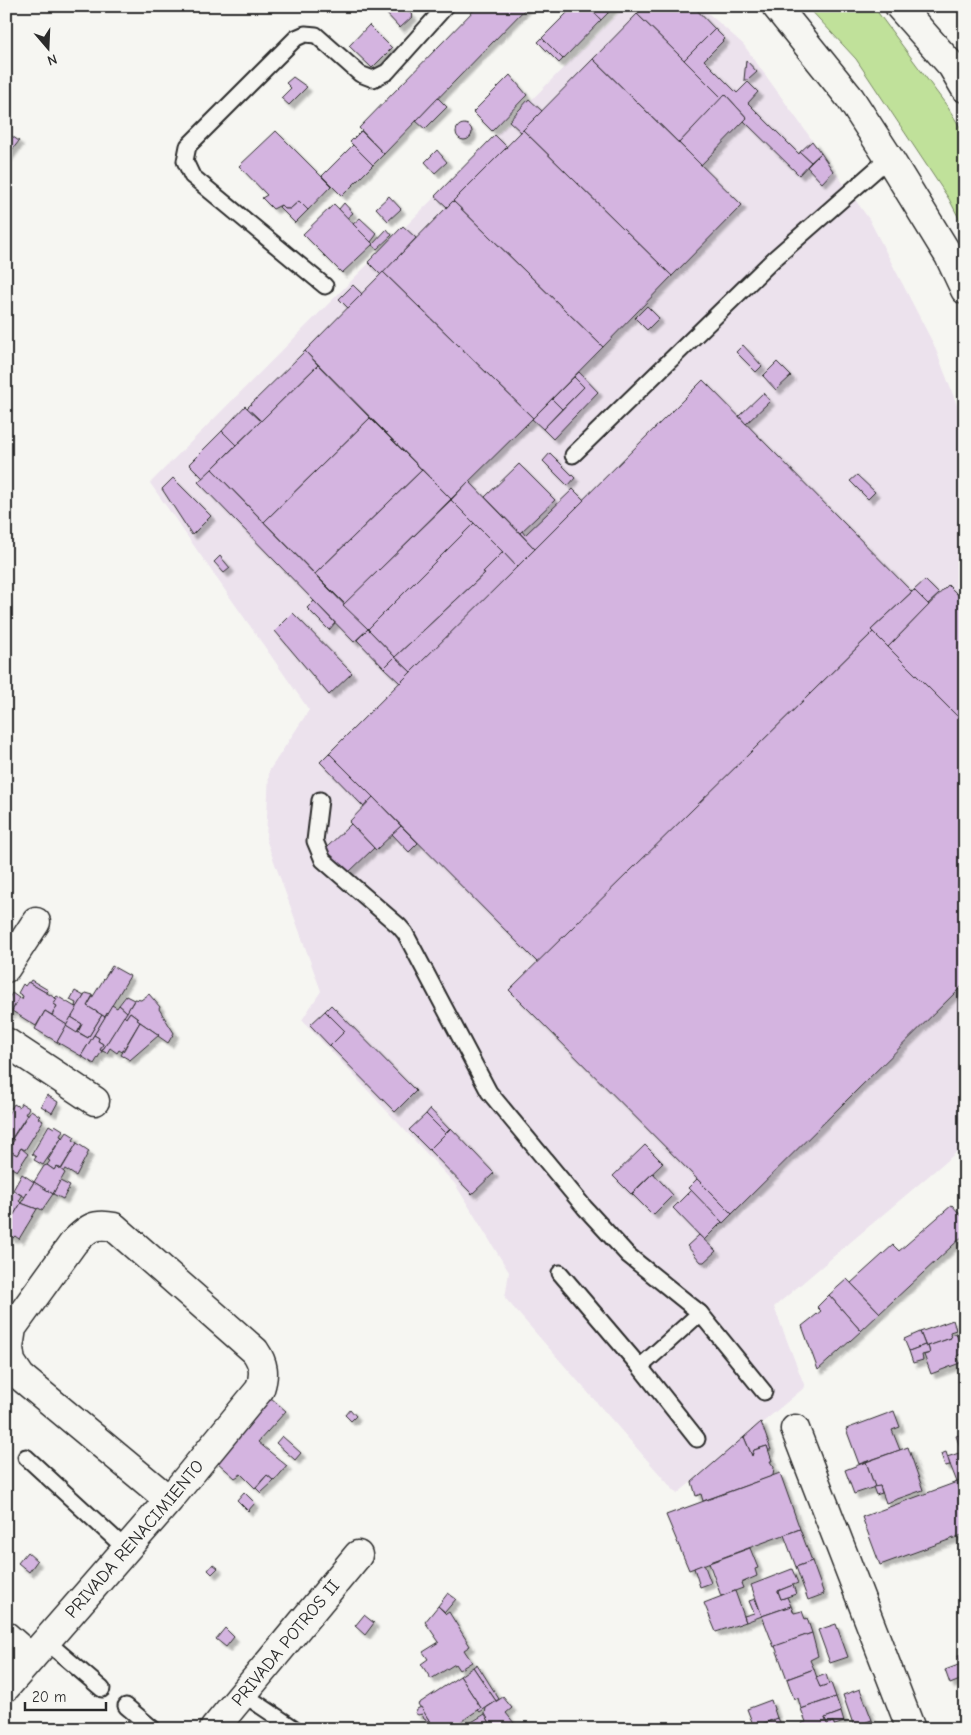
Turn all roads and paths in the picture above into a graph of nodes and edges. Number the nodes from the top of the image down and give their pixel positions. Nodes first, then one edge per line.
1 (446, 6) edge
2 (776, 6) edge
3 (899, 6) edge
4 (960, 70) edge
5 (890, 158) junction
6 (325, 286) dead end
7 (965, 290) edge
8 (573, 455) dead end
9 (320, 800) dead end
10 (36, 922) dead end
11 (6, 968) edge
12 (6, 1042) edge
13 (95, 1102) dead end
14 (560, 1273) dead end
15 (15, 1308) edge
16 (700, 1313) junction
17 (640, 1367) junction
18 (764, 1392) dead end
19 (795, 1429) dead end
20 (697, 1440) dead end
21 (26, 1456) dead end
22 (169, 1500) junction
23 (126, 1549) junction
24 (358, 1555) dead end
25 (6, 1636) edge
26 (39, 1650) junction
27 (6, 1687) edge
28 (102, 1689) dead end
29 (243, 1694) junction
30 (126, 1706) dead end
31 (153, 1729) edge
32 (214, 1729) edge
33 (295, 1729) edge
34 (911, 1729) edge

1 - 6 lane
2 - 5 street
3 - 4 street
5 - 7 street
5 - 8 lane
9 - 16 lane
10 - 11 street
12 - 13 street
14 - 17 lane
15 - 22 street
15 - 22 street, PRIVADA RENACIMIENTO
16 - 17 lane
16 - 18 lane
17 - 20 lane
19 - 34 street
21 - 23 lane
22 - 23 street, PRIVADA RENACIMIENTO
23 - 26 street, PRIVADA RENACIMIENTO
24 - 29 street, PRIVADA POTROS II
25 - 26 street
26 - 27 street, PRIVADA RENACIMIENTO
26 - 28 lane
29 - 32 street, PRIVADA POTROS II
29 - 33 lane
30 - 31 lane

